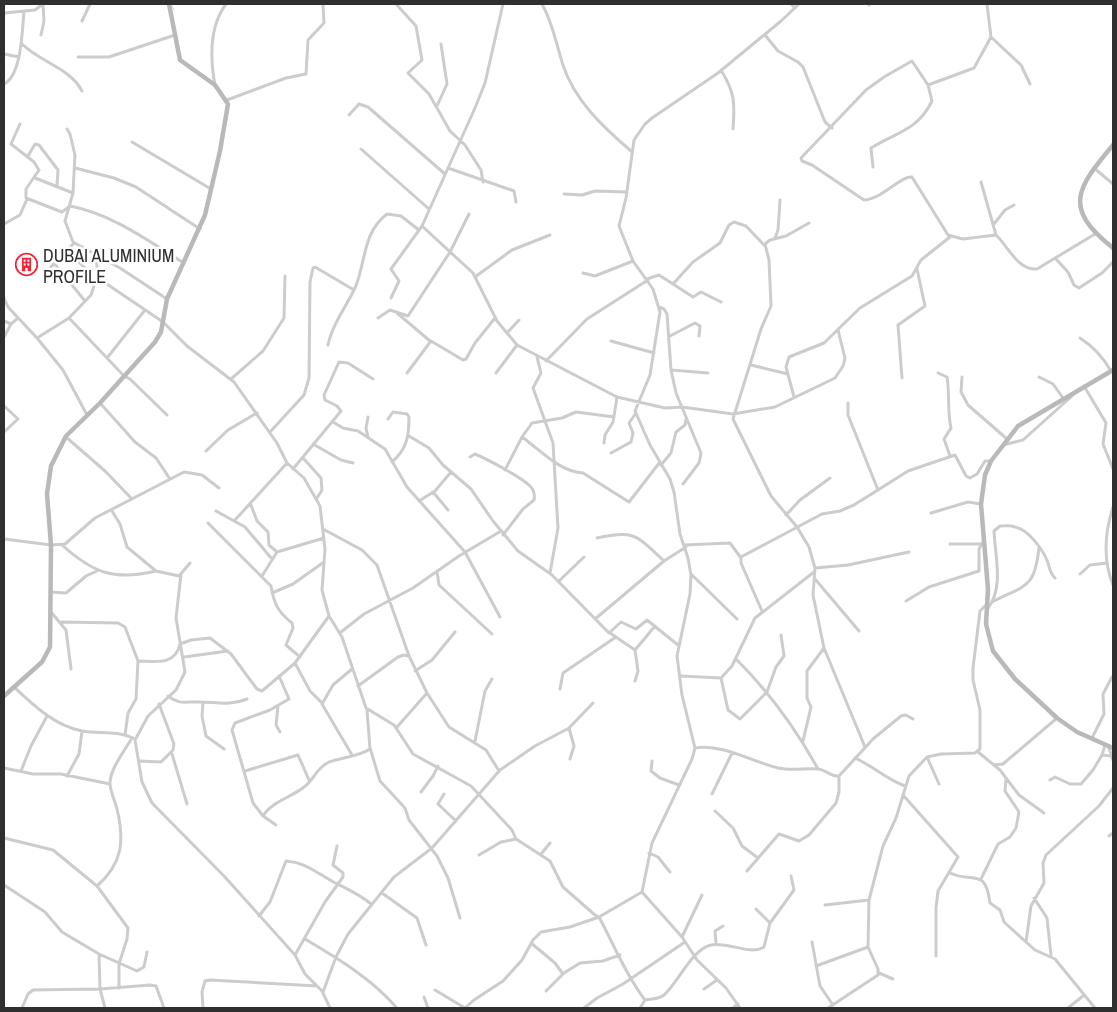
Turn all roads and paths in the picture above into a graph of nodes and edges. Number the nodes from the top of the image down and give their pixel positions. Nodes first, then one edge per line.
1 (43, 4) edge
2 (90, 4) edge
3 (169, 4) edge
4 (226, 4) edge
5 (323, 4) edge
6 (396, 4) edge
7 (504, 4) edge
8 (542, 4) edge
9 (791, 4) edge
10 (799, 4) edge
11 (987, 4) edge
12 (796, 8) junction
13 (24, 12) junction
14 (4, 13) edge
15 (82, 20) dead end
16 (40, 35) dead end
17 (175, 35) junction
18 (765, 35) junction
19 (991, 37) junction
20 (22, 44) junction
21 (441, 44) dead end
22 (4, 54) edge
23 (19, 56) junction
24 (78, 57) dead end
25 (722, 70) junction
26 (4, 84) edge
27 (1030, 84) dead end
28 (215, 85) junction
29 (928, 85) junction
30 (82, 91) dead end
31 (227, 100) junction
32 (437, 106) junction
33 (348, 115) dead end
34 (20, 124) dead end
35 (832, 128) junction
36 (67, 129) dead end
37 (733, 129) dead end
38 (461, 140) junction
39 (132, 142) dead end
40 (1113, 145) edge
41 (361, 148) dead end
42 (631, 152) junction
43 (28, 156) junction
44 (873, 167) dead end
45 (75, 168) junction
46 (448, 168) junction
47 (1094, 168) junction
48 (445, 174) junction
49 (35, 178) junction
50 (483, 182) junction
51 (982, 182) dead end
52 (1113, 184) edge
53 (57, 186) junction
54 (210, 189) junction
55 (627, 192) junction
56 (73, 193) junction
57 (564, 194) dead end
58 (27, 200) junction
59 (780, 200) dead end
60 (516, 202) dead end
61 (1014, 204) dead end
62 (70, 206) junction
63 (429, 209) junction
64 (469, 214) dead end
65 (809, 223) dead end
66 (4, 224) edge
67 (994, 224) junction
68 (422, 226) junction
69 (200, 230) junction
70 (419, 230) junction
71 (1095, 234) junction
72 (550, 235) dead end
73 (996, 236) junction
74 (950, 237) junction
75 (774, 239) junction
76 (74, 243) junction
77 (764, 246) junction
78 (1113, 248) edge
79 (68, 251) junction
80 (450, 252) junction
81 (96, 254) junction
82 (1054, 258) junction
83 (633, 261) junction
84 (1113, 262) edge
85 (54, 263) junction
86 (184, 263) junction
87 (49, 269) dead end
88 (917, 269) junction
89 (582, 273) dead end
90 (285, 276) dead end
91 (475, 277) junction
92 (648, 280) junction
93 (673, 284) junction
94 (354, 290) junction
95 (4, 298) edge
96 (391, 298) dead end
97 (166, 299) junction
98 (85, 302) junction
99 (721, 302) dead end
100 (659, 307) junction
101 (145, 310) junction
102 (393, 310) junction
103 (18, 318) junction
104 (70, 318) junction
105 (378, 318) dead end
106 (495, 318) junction
107 (519, 320) dead end
108 (4, 321) edge
109 (163, 322) junction
110 (11, 324) junction
111 (838, 330) junction
112 (507, 333) junction
113 (669, 336) junction
114 (700, 336) dead end
115 (4, 337) edge
116 (37, 338) junction
117 (1080, 338) dead end
118 (431, 341) junction
119 (611, 341) dead end
120 (328, 345) dead end
121 (518, 345) junction
122 (654, 353) junction
123 (537, 357) junction
124 (107, 358) junction
125 (546, 361) junction
126 (751, 366) junction
127 (671, 370) junction
128 (1112, 371) edge
129 (407, 373) dead end
130 (496, 373) dead end
131 (708, 373) dead end
132 (938, 373) dead end
133 (788, 374) junction
134 (124, 376) junction
135 (962, 377) dead end
136 (1038, 377) dead end
137 (372, 378) dead end
138 (902, 378) dead end
139 (231, 379) junction
140 (1081, 387) junction
141 (617, 397) junction
142 (794, 397) junction
143 (677, 398) junction
144 (1063, 398) junction
145 (639, 401) junction
146 (100, 403) junction
147 (848, 403) dead end
148 (4, 406) edge
149 (682, 407) junction
150 (672, 408) junction
151 (257, 413) junction
152 (636, 413) junction
153 (733, 414) junction
154 (87, 415) junction
155 (168, 415) dead end
156 (368, 417) dead end
157 (614, 417) junction
158 (388, 419) dead end
159 (686, 419) junction
160 (333, 422) junction
161 (546, 422) junction
162 (4, 432) edge
163 (270, 432) junction
164 (66, 436) junction
165 (409, 436) junction
166 (522, 437) junction
167 (368, 438) junction
168 (1007, 439) junction
169 (604, 443) dead end
170 (313, 444) junction
171 (1003, 445) junction
172 (206, 451) dead end
173 (611, 453) dead end
174 (950, 456) junction
175 (470, 457) dead end
176 (303, 458) junction
177 (991, 461) junction
178 (392, 462) junction
179 (554, 462) junction
180 (287, 463) junction
181 (353, 463) dead end
182 (660, 464) junction
183 (293, 468) junction
184 (1113, 469) edge
185 (504, 470) junction
186 (451, 472) junction
187 (830, 478) dead end
188 (170, 479) junction
189 (683, 484) dead end
190 (220, 488) dead end
191 (878, 490) junction
192 (433, 492) junction
193 (131, 498) junction
194 (317, 498) junction
195 (419, 501) junction
196 (981, 504) junction
197 (251, 505) junction
198 (1113, 507) edge
199 (448, 510) dead end
200 (112, 511) junction
201 (216, 511) dead end
202 (930, 513) dead end
203 (786, 515) junction
204 (235, 520) junction
205 (208, 523) dead end
206 (797, 527) junction
207 (323, 528) junction
208 (502, 533) junction
209 (324, 538) junction
210 (597, 538) dead end
211 (4, 539) edge
212 (984, 540) junction
213 (950, 544) dead end
214 (980, 544) junction
215 (51, 545) junction
216 (62, 545) junction
217 (685, 546) junction
218 (1039, 547) junction
219 (277, 552) junction
220 (465, 552) junction
221 (909, 552) dead end
222 (584, 557) dead end
223 (741, 558) junction
224 (272, 560) junction
225 (664, 561) junction
226 (324, 562) junction
227 (190, 563) dead end
228 (1107, 563) junction
229 (815, 570) junction
230 (98, 571) junction
231 (156, 571) junction
232 (437, 571) junction
233 (550, 572) junction
234 (691, 573) junction
235 (181, 574) junction
236 (1080, 574) dead end
237 (262, 576) junction
238 (1055, 578) dead end
239 (814, 579) junction
240 (558, 581) junction
241 (1113, 584) edge
242 (50, 592) junction
243 (272, 592) junction
244 (390, 601) junction
245 (906, 601) dead end
246 (993, 602) junction
247 (987, 606) junction
248 (762, 610) junction
249 (51, 611) junction
250 (329, 616) junction
251 (500, 616) dead end
252 (595, 619) junction
253 (737, 619) dead end
254 (61, 622) junction
255 (655, 626) junction
256 (859, 631) dead end
257 (341, 632) junction
258 (455, 632) dead end
259 (610, 633) junction
260 (492, 634) dead end
261 (781, 635) dead end
262 (616, 637) junction
263 (180, 644) junction
264 (678, 645) junction
265 (824, 648) junction
266 (636, 650) junction
267 (229, 651) junction
268 (409, 656) junction
269 (184, 657) junction
270 (300, 658) junction
271 (738, 660) dead end
272 (138, 661) junction
273 (295, 663) junction
274 (71, 669) dead end
275 (352, 669) junction
276 (415, 671) junction
277 (279, 676) junction
278 (681, 676) junction
279 (1112, 677) dead end
280 (721, 678) junction
281 (492, 679) dead end
282 (635, 681) dead end
283 (14, 686) junction
284 (358, 686) junction
285 (560, 689) dead end
286 (767, 692) junction
287 (427, 693) junction
288 (4, 696) edge
289 (168, 696) junction
290 (247, 699) dead end
291 (203, 703) junction
292 (322, 703) junction
293 (593, 703) dead end
294 (159, 704) junction
295 (278, 706) junction
296 (367, 710) junction
297 (47, 715) junction
298 (1057, 718) junction
299 (913, 719) dead end
300 (397, 727) junction
301 (569, 728) junction
302 (82, 731) junction
303 (280, 732) dead end
304 (125, 735) junction
305 (1092, 738) junction
306 (134, 739) junction
307 (475, 741) junction
308 (803, 741) junction
309 (1110, 746) edge
310 (865, 747) junction
311 (224, 748) dead end
312 (370, 748) junction
313 (695, 748) junction
314 (978, 752) junction
315 (172, 753) junction
316 (732, 753) junction
317 (352, 755) junction
318 (1102, 755) junction
319 (927, 757) junction
320 (855, 758) junction
321 (1112, 758) edge
322 (570, 759) dead end
323 (140, 761) junction
324 (652, 761) dead end
325 (995, 765) junction
326 (438, 766) junction
327 (4, 768) edge
328 (818, 769) junction
329 (21, 771) junction
330 (245, 771) junction
331 (499, 771) junction
332 (67, 776) junction
333 (839, 776) junction
334 (1006, 778) junction
335 (309, 780) junction
336 (1050, 780) dead end
337 (110, 784) junction
338 (939, 784) dead end
339 (679, 785) junction
340 (905, 786) junction
341 (1113, 788) edge
342 (421, 792) dead end
343 (479, 793) junction
344 (444, 794) dead end
345 (712, 794) dead end
346 (903, 794) junction
347 (187, 804) dead end
348 (715, 811) dead end
349 (1044, 813) dead end
350 (263, 816) junction
351 (456, 821) junction
352 (276, 825) dead end
353 (1113, 833) edge
354 (1109, 836) dead end
355 (4, 838) edge
356 (516, 839) junction
357 (550, 843) dead end
358 (338, 846) dead end
359 (432, 848) junction
360 (649, 853) junction
361 (541, 854) junction
362 (479, 855) dead end
363 (758, 858) junction
364 (747, 871) dead end
365 (670, 872) dead end
366 (950, 873) junction
367 (791, 876) dead end
368 (981, 879) junction
369 (338, 884) junction
370 (4, 885) edge
371 (97, 886) junction
372 (642, 892) junction
373 (382, 893) junction
374 (702, 895) dead end
375 (1034, 897) junction
376 (868, 900) junction
377 (372, 904) junction
378 (825, 905) dead end
379 (756, 909) dead end
380 (259, 916) junction
381 (599, 917) junction
382 (460, 918) dead end
383 (770, 923) junction
384 (723, 926) dead end
385 (682, 937) junction
386 (305, 939) junction
387 (685, 942) junction
388 (812, 942) dead end
389 (1026, 942) junction
390 (531, 943) junction
391 (716, 944) junction
392 (426, 945) dead end
393 (868, 947) junction
394 (147, 952) dead end
395 (98, 954) junction
396 (295, 955) junction
397 (620, 955) junction
398 (1050, 955) junction
399 (936, 956) dead end
400 (336, 957) junction
401 (694, 957) junction
402 (119, 964) junction
403 (816, 966) junction
404 (879, 973) junction
405 (563, 974) junction
406 (629, 979) junction
407 (893, 979) dead end
408 (717, 980) junction
409 (317, 986) junction
410 (120, 988) junction
411 (704, 989) dead end
412 (100, 990) junction
413 (435, 990) dead end
414 (546, 991) dead end
415 (323, 993) junction
416 (1084, 996) junction
417 (424, 998) dead end
418 (645, 1000) junction
419 (738, 1004) junction
420 (833, 1005) junction
421 (396, 1007) edge
422 (22, 1008) edge
423 (105, 1008) edge
424 (164, 1008) edge
425 (203, 1008) edge
426 (328, 1008) edge
427 (428, 1008) edge
428 (465, 1008) edge
429 (584, 1008) edge
430 (640, 1008) edge
431 (733, 1008) edge
432 (740, 1008) edge
433 (828, 1008) edge
434 (1068, 1008) edge
435 (1095, 1008) edge

1 - 13 street
1 - 16 street
2 - 15 street
3 - 17 street
4 - 28 street
5 - 31 street
6 - 32 street
7 - 38 street
8 - 42 street
9 - 12 street
10 - 12 street
11 - 19 street
12 - 18 street
13 - 14 street
13 - 20 street
17 - 24 street
17 - 28 street
18 - 25 street
18 - 35 street
19 - 27 street
19 - 29 street
20 - 23 street
20 - 30 street
21 - 32 street
22 - 23 street
23 - 26 street
25 - 37 street
25 - 42 street
28 - 31 street
29 - 35 street
29 - 44 street
31 - 54 street
32 - 38 street
33 - 48 street
34 - 43 street
35 - 74 street
36 - 45 street
38 - 46 street
38 - 50 street
39 - 54 street
40 - 47 street
41 - 63 street
42 - 55 street
43 - 49 street
43 - 53 street
45 - 56 street
45 - 69 street
46 - 48 street
46 - 50 street
47 - 52 street
47 - 71 street
48 - 63 street
49 - 53 street
49 - 58 street
50 - 60 street
51 - 67 street
53 - 56 street
54 - 69 street
55 - 57 street
55 - 83 street
56 - 62 street
58 - 62 street
58 - 66 street
59 - 75 street
61 - 67 street
62 - 76 street
62 - 86 street
63 - 68 street
64 - 80 street
65 - 75 street
67 - 73 street
68 - 70 street
68 - 80 street
69 - 86 street
70 - 94 street
70 - 96 street
71 - 78 street
71 - 82 street
72 - 91 street
73 - 74 street
73 - 82 street
74 - 88 street
75 - 77 street
76 - 79 street
76 - 81 street
77 - 93 street
77 - 126 street
79 - 85 street
79 - 98 street
80 - 91 street
80 - 102 street
81 - 97 street
81 - 101 street
82 - 84 street
83 - 89 street
83 - 92 street
85 - 87 street
85 - 98 street
86 - 97 street
88 - 111 street
88 - 138 street
90 - 139 street
91 - 106 street
92 - 93 street
92 - 100 street
92 - 125 street
93 - 99 street
94 - 120 street
94 - 163 street
95 - 103 street
97 - 109 street
98 - 104 street
100 - 113 street
100 - 122 street
101 - 109 street
101 - 124 street
102 - 105 street
102 - 118 street
103 - 110 street
103 - 116 street
104 - 116 street
104 - 124 street
106 - 112 street
106 - 118 street
107 - 112 street
108 - 110 street
109 - 134 street
109 - 139 street
110 - 115 street
111 - 133 street
111 - 142 street
112 - 121 street
113 - 114 street
113 - 127 street
116 - 154 street
117 - 128 street
118 - 129 street
119 - 122 street
121 - 123 street
121 - 130 street
122 - 145 street
123 - 125 street
123 - 161 street
124 - 134 street
125 - 141 street
126 - 133 street
126 - 153 street
127 - 131 street
127 - 143 street
128 - 140 street
132 - 174 street
133 - 142 street
134 - 146 street
134 - 155 street
135 - 168 street
136 - 144 street
137 - 160 street
139 - 151 street
140 - 144 street
140 - 171 street
140 - 184 street
141 - 145 street
141 - 157 street
142 - 153 street
143 - 149 street
143 - 150 street
144 - 168 street
145 - 150 street
145 - 152 street
146 - 154 street
146 - 188 street
147 - 191 street
148 - 162 street
149 - 150 street
149 - 153 street
149 - 159 street
151 - 163 street
151 - 172 street
152 - 173 street
152 - 182 street
153 - 203 street
154 - 164 street
156 - 167 street
157 - 161 street
157 - 169 street
158 - 165 street
159 - 182 street
159 - 189 street
160 - 167 street
160 - 170 street
161 - 166 street
161 - 179 street
163 - 180 street
164 - 193 street
164 - 215 street
165 - 178 street
165 - 186 street
166 - 179 street
166 - 185 street
167 - 178 street
168 - 171 street
170 - 176 street
170 - 181 street
171 - 177 street
174 - 177 street
174 - 191 street
175 - 185 street
176 - 183 street
176 - 194 street
177 - 196 street
178 - 195 street
179 - 182 street
179 - 233 street
180 - 183 street
180 - 197 street
182 - 217 street
183 - 194 street
185 - 208 street
186 - 192 street
186 - 208 street
187 - 203 street
188 - 190 street
188 - 193 street
191 - 206 street
192 - 195 street
192 - 199 street
193 - 200 street
194 - 207 street
195 - 220 street
196 - 202 street
196 - 212 street
197 - 204 street
197 - 219 street
198 - 228 street
200 - 216 street
200 - 231 street
201 - 204 street
203 - 206 street
204 - 224 street
205 - 237 street
206 - 223 street
206 - 229 street
207 - 209 street
207 - 244 street
208 - 220 street
208 - 233 street
209 - 219 street
209 - 226 street
210 - 225 street
211 - 215 street
212 - 214 street
212 - 247 street
213 - 214 street
214 - 245 street
215 - 216 street
215 - 242 street
216 - 230 street
217 - 223 street
217 - 225 street
217 - 234 street
218 - 238 street
218 - 246 street
218 - 246 street
219 - 224 street
220 - 232 street
220 - 251 street
221 - 229 street
222 - 240 street
223 - 248 street
224 - 237 street
225 - 252 street
226 - 243 street
226 - 250 street
227 - 235 street
228 - 236 street
228 - 241 street
229 - 239 street
229 - 248 street
230 - 231 street
230 - 242 street
231 - 235 street
232 - 244 street
232 - 260 street
233 - 240 street
234 - 253 street
234 - 264 street
235 - 263 street
237 - 243 street
239 - 256 street
239 - 265 street
240 - 252 street
242 - 249 street
243 - 270 street
244 - 257 street
244 - 268 street
246 - 247 street
247 - 298 street
247 - 314 street
248 - 280 street
249 - 254 street
249 - 283 street
250 - 257 street
250 - 270 street
252 - 259 street
254 - 272 street
254 - 274 street
255 - 259 street
255 - 264 street
255 - 266 street
257 - 275 street
258 - 276 street
259 - 262 street
261 - 286 street
262 - 266 street
262 - 285 street
263 - 267 street
263 - 269 street
263 - 272 street
264 - 278 street
265 - 308 street
265 - 310 street
266 - 282 street
267 - 269 street
267 - 277 street
268 - 276 street
268 - 284 street
269 - 289 street
270 - 273 street
271 - 286 street
272 - 304 street
273 - 277 street
273 - 292 street
275 - 284 street
275 - 292 street
276 - 287 street
277 - 295 street
278 - 280 street
278 - 313 street
279 - 305 street
280 - 286 street
281 - 307 street
283 - 288 street
283 - 297 street
284 - 296 street
286 - 308 street
287 - 300 street
287 - 307 street
289 - 291 street
289 - 294 street
290 - 291 street
291 - 311 street
292 - 317 street
293 - 301 street
294 - 306 street
294 - 315 street
295 - 303 street
295 - 330 street
296 - 300 street
296 - 312 street
297 - 302 street
297 - 329 street
298 - 305 street
298 - 325 street
299 - 310 street
300 - 326 street
301 - 322 street
301 - 331 street
302 - 304 street
302 - 332 street
304 - 306 street
305 - 309 street
306 - 323 street
306 - 337 street
307 - 331 street
308 - 328 street
309 - 318 street
309 - 321 street
310 - 320 street
312 - 317 street
312 - 359 street
313 - 316 street
313 - 339 street
314 - 319 street
314 - 325 street
315 - 323 street
315 - 347 street
316 - 328 street
316 - 345 street
317 - 335 street
318 - 321 street
318 - 336 street
319 - 338 street
319 - 340 street
320 - 333 street
320 - 340 street
323 - 380 street
324 - 339 street
325 - 334 street
326 - 342 street
326 - 343 street
327 - 329 street
328 - 333 street
329 - 332 street
330 - 335 street
330 - 350 street
331 - 343 street
332 - 337 street
333 - 363 street
334 - 349 street
334 - 368 street
335 - 350 street
337 - 371 street
339 - 360 street
340 - 346 street
341 - 375 street
343 - 351 street
343 - 356 street
344 - 351 street
346 - 366 street
346 - 376 street
348 - 363 street
350 - 352 street
351 - 359 street
353 - 354 street
355 - 371 street
356 - 361 street
356 - 362 street
357 - 361 street
358 - 369 street
359 - 373 street
359 - 382 street
360 - 365 street
360 - 372 street
361 - 381 street
363 - 364 street
366 - 368 street
366 - 399 street
367 - 383 street
368 - 389 street
369 - 377 street
369 - 380 street
369 - 386 street
370 - 395 street
371 - 402 street
372 - 381 street
372 - 385 street
373 - 377 street
373 - 392 street
374 - 385 street
375 - 389 street
375 - 398 street
376 - 378 street
376 - 393 street
377 - 400 street
379 - 383 street
380 - 396 street
381 - 390 street
381 - 397 street
383 - 391 street
384 - 391 street
385 - 387 street
386 - 396 street
386 - 400 street
387 - 401 street
387 - 406 street
388 - 403 street
389 - 398 street
390 - 405 street
390 - 428 street
391 - 401 street
393 - 403 street
393 - 404 street
394 - 402 street
395 - 402 street
395 - 412 street
396 - 409 street
397 - 405 street
397 - 406 street
398 - 416 street
400 - 415 street
400 - 421 street
401 - 408 street
401 - 418 street
402 - 410 street
403 - 420 street
404 - 407 street
404 - 420 street
405 - 414 street
406 - 418 street
406 - 429 street
408 - 411 street
408 - 419 street
409 - 415 street
409 - 425 street
410 - 412 street
410 - 424 street
412 - 422 street
412 - 423 street
413 - 428 street
415 - 426 street
416 - 434 street
416 - 435 street
417 - 427 street
418 - 430 street
419 - 431 street
419 - 432 street
420 - 433 street

